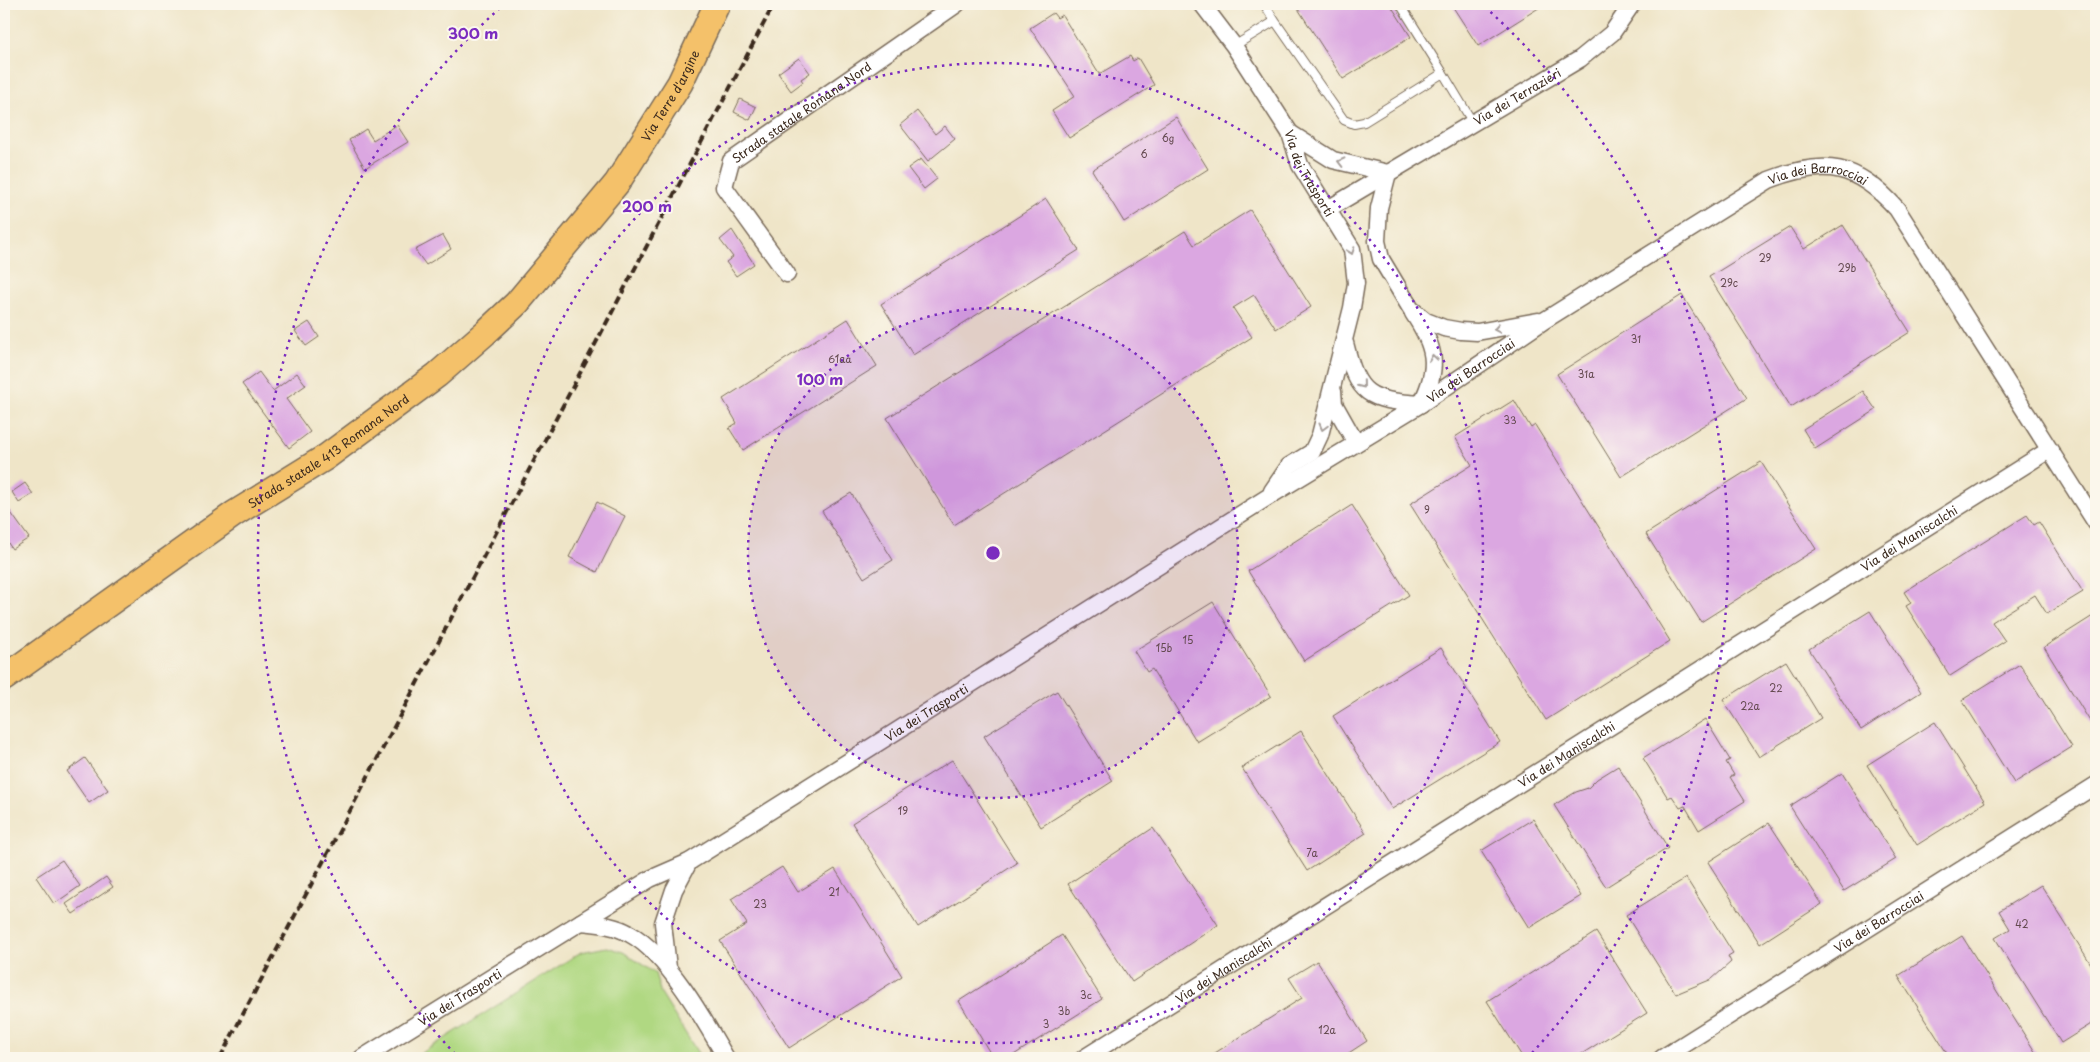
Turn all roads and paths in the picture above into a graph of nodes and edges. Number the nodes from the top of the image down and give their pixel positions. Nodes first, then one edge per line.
1 (717, 4) edge
2 (725, 4) edge
3 (957, 4) edge
4 (1202, 4) edge
5 (1209, 4) edge
6 (1264, 4) edge
7 (1400, 4) edge
8 (1632, 4) edge
9 (1214, 20) junction
10 (1275, 21) junction
11 (1234, 46) junction
12 (694, 57) junction
13 (1443, 73) junction
14 (1473, 122) junction
15 (1290, 133) junction
16 (1388, 173) junction
17 (617, 183) joint
18 (1328, 209) junction
19 (787, 274) dead end
20 (1411, 309) junction
21 (1545, 320) junction
22 (1345, 341) junction
23 (1333, 386) junction
24 (1421, 404) junction
25 (1356, 443) junction
26 (2049, 450) junction
27 (1268, 497) junction
28 (2096, 523) edge
29 (4, 678) edge
30 (2096, 785) edge
31 (689, 862) junction
32 (581, 922) junction
33 (668, 968) junction
34 (362, 1058) edge
35 (726, 1058) edge
36 (1084, 1058) edge
37 (1662, 1058) edge

1 - 12 main road, Via Terre d'argine
2 - 12 main road
3 - 19 street, Strada statale Romana Nord
4 - 9 street, Via dei Trasporti
5 - 9 street, Via dei Trasporti
6 - 10 lane
7 - 13 lane
8 - 14 street, Via dei Terrazieri
9 - 11 street, Via dei Trasporti
10 - 11 lane
10 - 13 lane
11 - 15 street, Via dei Trasporti
12 - 17 main road, Via Terre d'argine
13 - 14 lane
14 - 16 street, Via dei Terrazieri
16 -> 15 street
15 - 18 street, Via dei Trasporti
16 - 18 street, Via dei Terrazieri
16 - 20 street
17 - 29 main road, Strada statale 413 Romana Nord
18 -> 22 street, Via dei Trasporti
21 -> 20 street
24 -> 20 street
21 - 24 street, Via dei Barrocciai
21 - 26 street, Via dei Barrocciai
22 - 23 street, Via dei Trasporti
22 -> 24 street, Via dei Trasporti
23 - 25 street, Via dei Trasporti
23 -> 27 street, Via dei Trasporti
24 - 25 street, Via dei Trasporti
25 - 27 street, Via dei Trasporti
26 - 28 street, Via dei Barrocciai
26 - 36 street, Via dei Maniscalchi
27 - 31 street, Via dei Trasporti
30 - 37 street, Via dei Barrocciai
31 - 32 street, Via dei Trasporti
31 - 33 street
32 - 33 street
32 - 34 street, Via dei Trasporti
33 - 35 street

